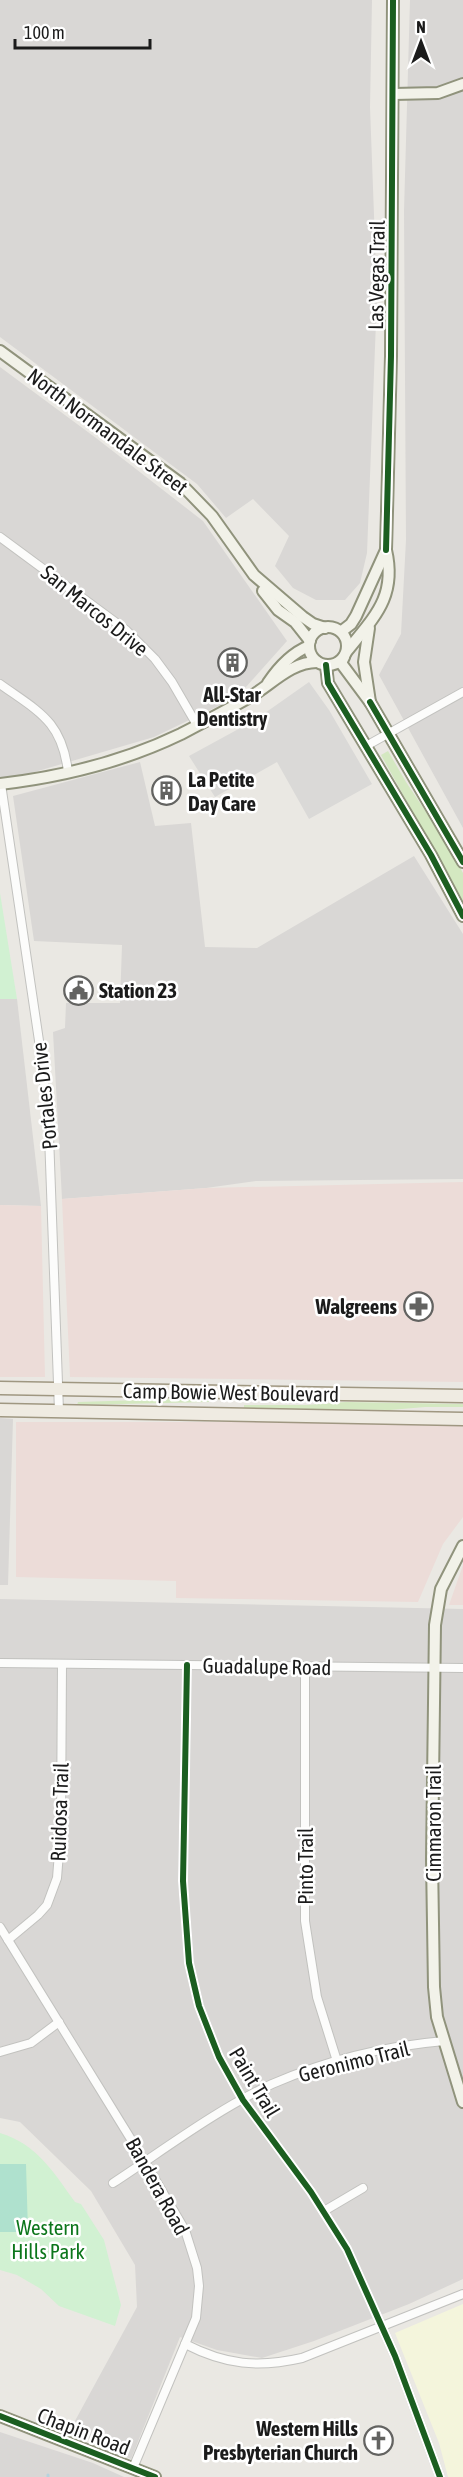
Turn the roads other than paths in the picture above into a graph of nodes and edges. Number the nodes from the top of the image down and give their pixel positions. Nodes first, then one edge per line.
1 (393, 0) edge
2 (463, 84) edge
3 (394, 94) junction
4 (0, 351) edge
5 (0, 537) edge
6 (386, 550) junction
7 (254, 575) junction
8 (369, 626) junction
9 (325, 628) junction
10 (342, 631) junction
11 (309, 644) junction
12 (346, 654) junction
13 (322, 664) junction
14 (268, 683) junction
15 (0, 684) edge
16 (463, 692) edge
17 (370, 702) junction
18 (197, 725) junction
19 (388, 733) junction
20 (366, 746) junction
21 (68, 772) junction
22 (1, 784) edge
23 (463, 862) edge
24 (463, 916) edge
25 (0, 1388) edge
26 (58, 1389) junction
27 (229, 1392) junction
28 (463, 1396) edge
29 (0, 1410) edge
30 (59, 1412) junction
31 (230, 1415) junction
32 (463, 1419) edge
33 (463, 1546) edge
34 (0, 1663) edge
35 (62, 1664) junction
36 (187, 1665) junction
37 (305, 1666) junction
38 (434, 1668) junction
39 (463, 1668) edge
40 (0, 1927) edge
41 (8, 1940) junction
42 (58, 2022) junction
43 (444, 2042) junction
44 (0, 2052) edge
45 (337, 2061) junction
46 (243, 2100) junction
47 (463, 2102) edge
48 (145, 2162) junction
49 (113, 2183) dead end
50 (363, 2188) dead end
51 (324, 2211) junction
52 (463, 2294) edge
53 (382, 2326) junction
54 (185, 2344) junction
55 (0, 2416) edge
56 (133, 2468) junction
57 (155, 2477) edge
58 (440, 2477) edge

1 - 3 street, Las Vegas Trail
2 - 3 street
3 - 6 street, Las Vegas Trail
4 - 7 street, North Normandale Street
5 - 18 street, San Marcos Drive
6 - 8 street
6 - 10 street, Las Vegas Trail
7 - 9 street, North Normandale Street
7 - 11 street, North Normandale Street
8 - 12 street
8 - 17 street
9 - 10 street
9 - 11 street
10 - 12 street
11 - 13 street
11 - 14 street
12 - 13 street
12 - 17 street
13 - 14 street
13 - 20 street
14 - 18 street
15 - 21 street
16 - 19 street
17 - 19 street
18 - 21 street
19 - 20 street
19 - 23 street
20 - 24 street
21 - 22 street
22 - 26 street, Portales Drive
25 - 26 main road, Camp Bowie West Boulevard
26 - 27 main road, Camp Bowie West Boulevard
26 - 30 street, Portales Drive
27 - 28 main road, Camp Bowie West Boulevard
27 - 31 main road
29 - 30 main road, Camp Bowie West Boulevard
30 - 31 main road, Camp Bowie West Boulevard
31 - 32 main road, Camp Bowie West Boulevard
33 - 38 street, Cimmaron Trail
34 - 35 street, Guadalupe Road
35 - 36 street, Guadalupe Road
35 - 41 street, Ruidosa Trail
36 - 37 street, Guadalupe Road
36 - 46 street, Paint Trail
37 - 38 street, Guadalupe Road
37 - 45 street, Pinto Trail
38 - 39 street, Guadalupe Road
38 - 43 street, Cimmaron Trail
40 - 41 street, Bandera Road
41 - 42 street, Bandera Road
42 - 44 street
42 - 48 street, Bandera Road
43 - 45 street, Geronimo Trail
43 - 47 street, Cimmaron Trail
45 - 46 street, Geronimo Trail
46 - 48 street, Geronimo Trail
46 - 51 street, Paint Trail
48 - 49 street, Geronimo Trail
48 - 54 street, Bandera Road
50 - 51 street
51 - 53 street, Paint Trail
52 - 53 street
53 - 54 street
53 - 58 street, Paint Trail
54 - 56 street, Bandera Road
55 - 56 street, Chapin Road
56 - 57 street, Chapin Road

